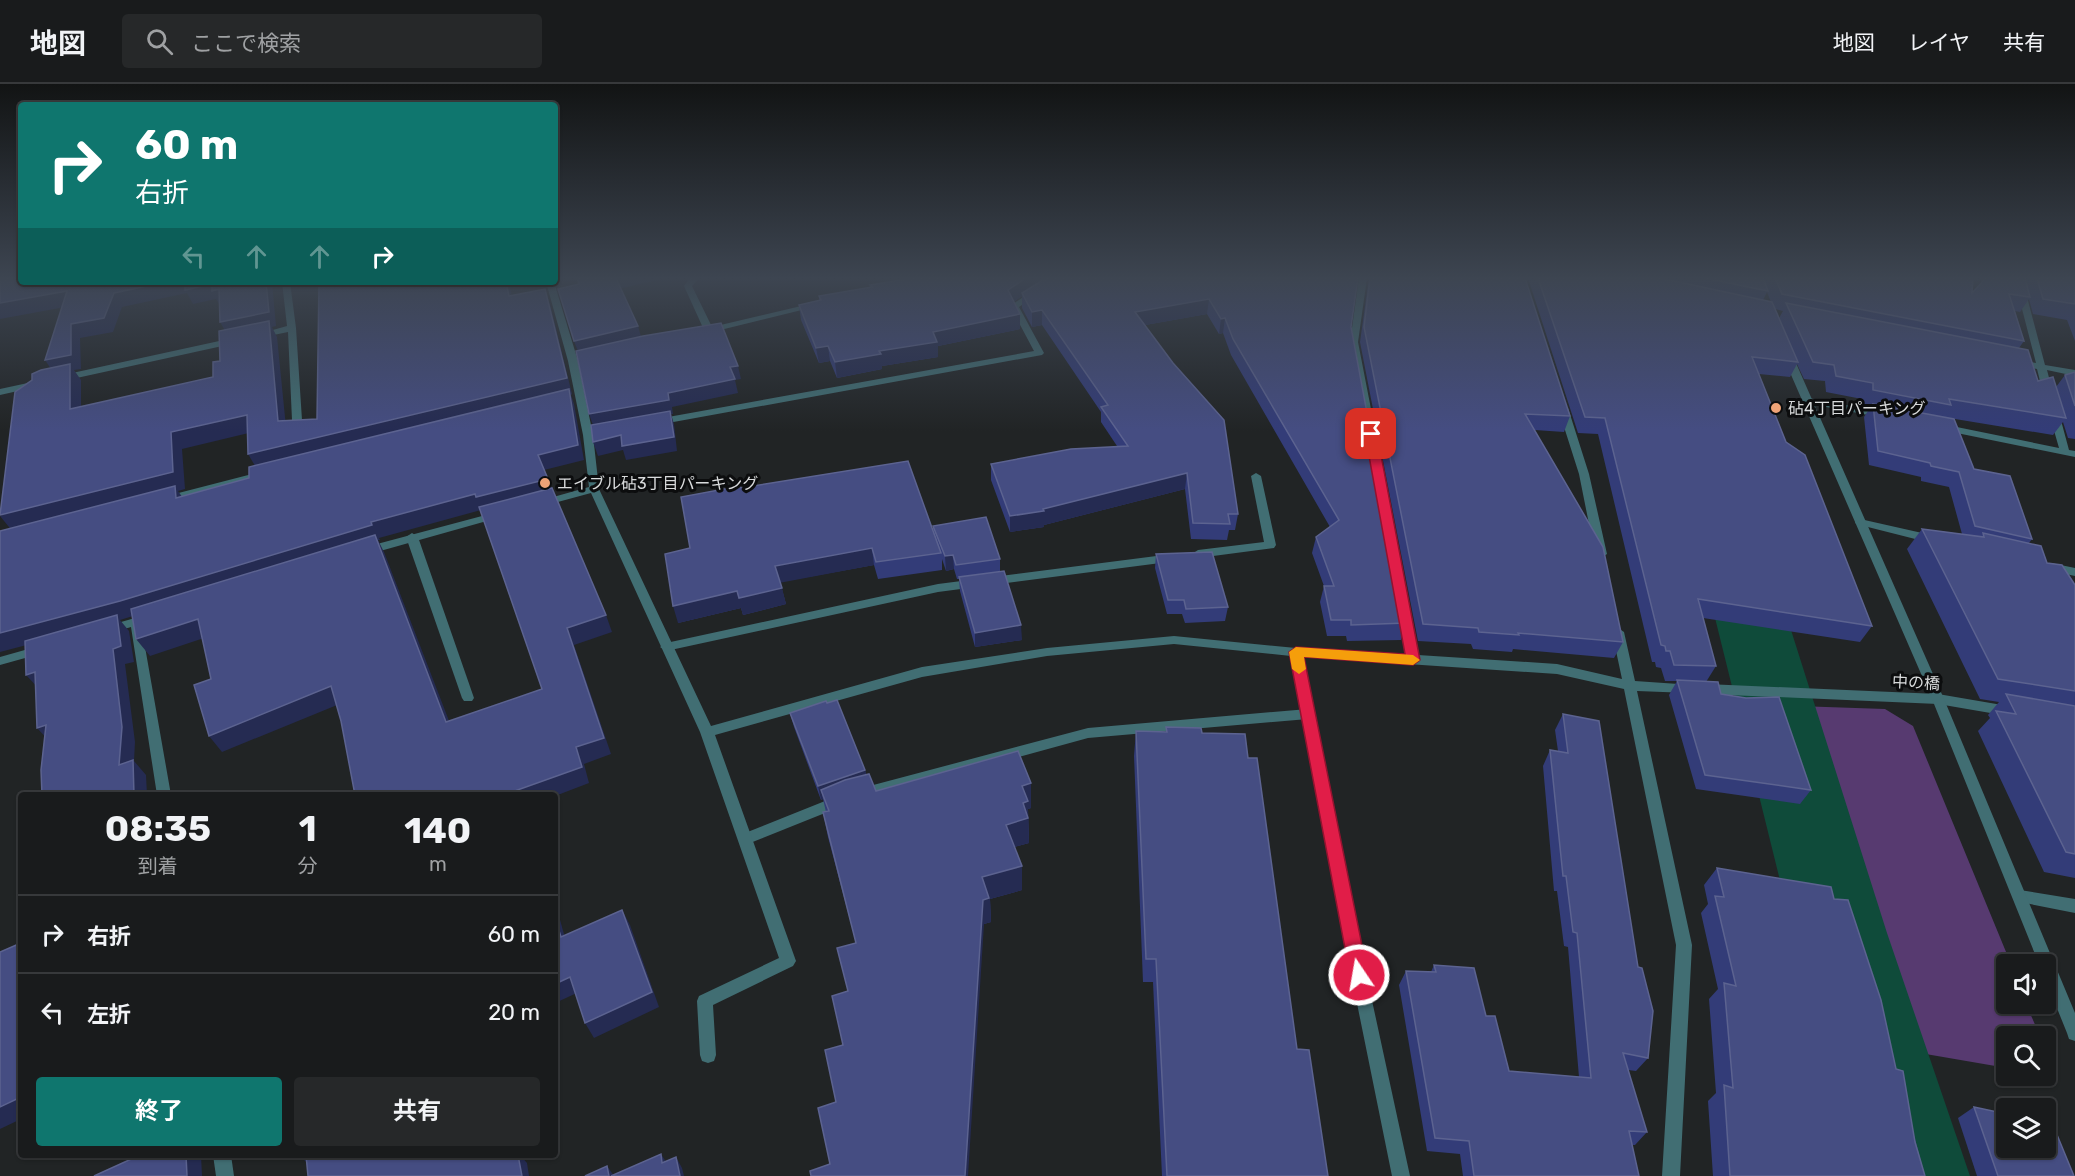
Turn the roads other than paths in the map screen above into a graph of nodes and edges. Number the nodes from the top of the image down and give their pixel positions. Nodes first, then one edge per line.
1 (292, 328) edge
2 (288, 329) edge
3 (567, 329) edge
4 (713, 329) edge
5 (1026, 329) edge
6 (1356, 329) edge
7 (2030, 329) edge
8 (709, 330) joint
9 (697, 332) edge
10 (1782, 343) edge
11 (2006, 360) edge
12 (2039, 366) junction
13 (2075, 372) edge
14 (58, 379) edge
15 (47, 382) edge
16 (1557, 390) edge
17 (0, 392) edge
18 (1808, 401) junction
19 (1899, 418) edge
20 (297, 420) edge
21 (646, 424) edge
22 (1932, 425) edge
23 (2070, 453) edge
24 (270, 473) edge
25 (1256, 476) dead end
26 (594, 489) junction
27 (158, 502) edge
28 (1386, 514) edge
29 (1860, 522) junction
30 (412, 537) junction
31 (1944, 543) edge
32 (358, 553) edge
33 (1603, 563) edge
34 (2042, 565) edge
35 (2075, 572) edge
36 (1401, 595) edge
37 (158, 615) edge
38 (1615, 619) edge
39 (136, 622) junction
40 (102, 632) edge
41 (666, 647) junction
42 (45, 648) edge
43 (1296, 652) junction
44 (1413, 660) junction
45 (0, 661) edge
46 (1630, 686) junction
47 (468, 698) dead end
48 (1938, 699) junction
49 (2018, 712) edge
50 (1308, 714) junction
51 (707, 732) junction
52 (164, 792) edge
53 (745, 839) junction
54 (2020, 896) junction
55 (2075, 906) edge
56 (2075, 1034) edge
57 (708, 1055) dead end
58 (222, 1158) edge
59 (225, 1176) edge
60 (1401, 1176) edge
61 (1671, 1176) edge

1 - 20 street
2 - 14 street
3 - 26 street
4 - 8 street
5 - 21 street
6 - 28 street
7 - 12 street
8 - 9 street
10 - 18 street
11 - 12 street
12 - 13 street
12 - 23 street
15 - 17 street
16 - 33 street
18 - 19 street
18 - 29 street
22 - 23 street
24 - 27 street
25 - 41 street
26 - 30 street
26 - 41 street
29 - 31 street
29 - 48 street
30 - 32 street
30 - 47 street
34 - 35 street
36 - 44 street
37 - 39 street
38 - 46 street
39 - 40 street
39 - 52 street
41 - 51 street
42 - 45 street
43 - 44 street, 中の橋
43 - 50 street
43 - 51 street, 中の橋
44 - 46 street, 中の橋
46 - 48 street, 中の橋
46 - 61 street
48 - 49 street, 中の橋
48 - 54 street
50 - 53 street
50 - 60 street
51 - 53 street
53 - 57 street
54 - 55 street
54 - 56 street
58 - 59 street

